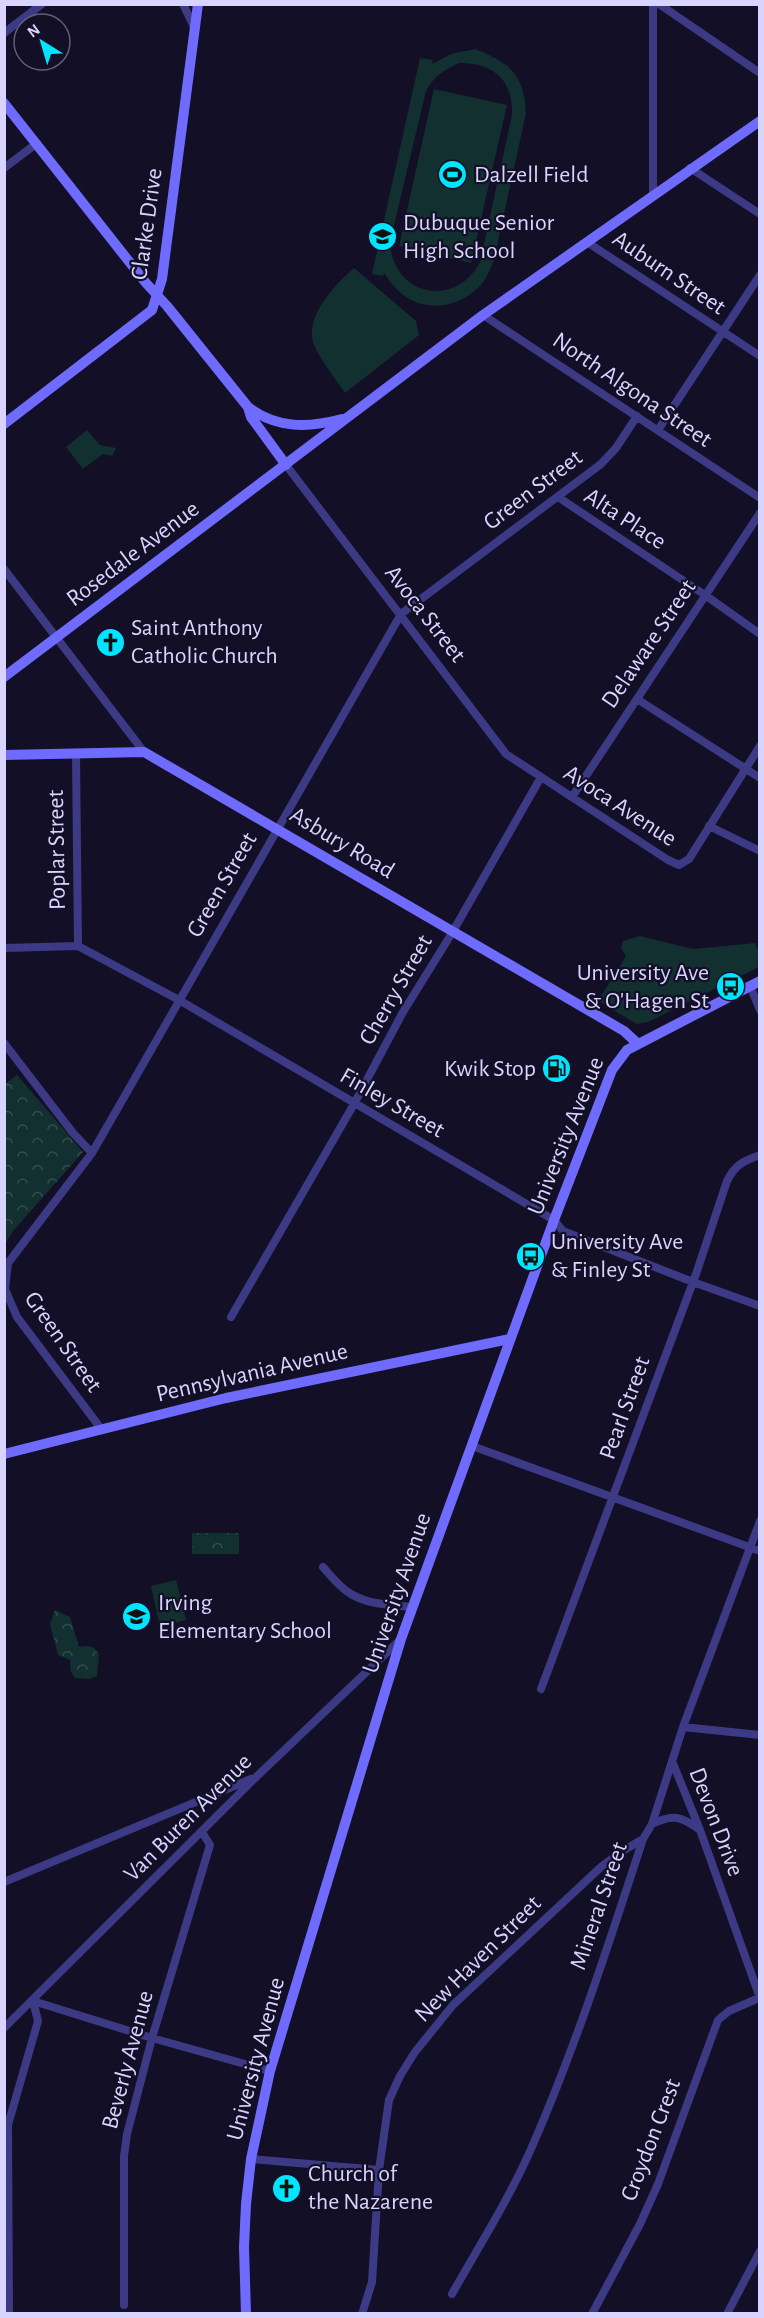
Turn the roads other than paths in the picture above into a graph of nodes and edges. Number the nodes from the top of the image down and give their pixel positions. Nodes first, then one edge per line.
1 (42, 4) edge
2 (183, 4) edge
3 (198, 4) edge
4 (653, 4) edge
5 (659, 4) edge
6 (195, 29) junction
7 (4, 33) edge
8 (759, 73) edge
9 (4, 103) edge
10 (759, 121) edge
11 (36, 144) junction
12 (4, 168) edge
13 (690, 168) junction
14 (653, 194) junction
15 (759, 214) edge
16 (587, 242) junction
17 (759, 274) edge
18 (158, 296) junction
19 (483, 315) junction
20 (722, 332) junction
21 (759, 356) edge
22 (248, 407) junction
23 (637, 416) junction
24 (346, 418) junction
25 (4, 424) edge
26 (658, 430) junction
27 (286, 465) junction
28 (558, 497) junction
29 (759, 498) edge
30 (759, 513) edge
31 (4, 569) edge
32 (705, 595) junction
33 (401, 614) junction
34 (759, 634) edge
35 (57, 638) junction
36 (4, 677) edge
37 (637, 699) junction
38 (759, 746) edge
39 (144, 752) junction
40 (76, 754) junction
41 (4, 755) edge
42 (745, 768) junction
43 (541, 777) junction
44 (759, 778) edge
45 (572, 797) junction
46 (709, 826) junction
47 (277, 829) junction
48 (759, 851) edge
49 (452, 933) junction
50 (78, 946) junction
51 (4, 948) edge
52 (755, 984) edge
53 (179, 1000) junction
54 (759, 1010) edge
55 (4, 1043) edge
56 (638, 1043) junction
57 (354, 1104) junction
58 (92, 1153) junction
59 (759, 1155) edge
60 (554, 1220) junction
61 (693, 1282) junction
62 (759, 1306) edge
63 (231, 1317) dead end
64 (510, 1339) junction
65 (102, 1430) junction
66 (472, 1446) junction
67 (4, 1454) edge
68 (612, 1499) junction
69 (759, 1521) edge
70 (750, 1548) junction
71 (759, 1551) edge
72 (322, 1567) dead end
73 (413, 1607) junction
74 (401, 1639) junction
75 (541, 1689) dead end
76 (683, 1727) junction
77 (759, 1735) edge
78 (672, 1760) junction
79 (255, 1778) junction
80 (652, 1824) junction
81 (700, 1830) junction
82 (202, 1832) junction
83 (643, 1839) junction
84 (4, 1882) edge
85 (759, 1998) edge
86 (33, 2001) junction
87 (4, 2028) edge
88 (152, 2038) junction
89 (270, 2071) junction
90 (251, 2159) junction
91 (379, 2170) junction
92 (759, 2251) edge
93 (452, 2294) dead end
94 (124, 2305) dead end
95 (9, 2313) edge
96 (246, 2313) edge
97 (362, 2313) edge
98 (592, 2313) edge
99 (727, 2313) edge

1 - 7 street
2 - 6 street
3 - 6 main road, Clarke Drive
4 - 14 street
5 - 8 street
6 - 18 main road, Clarke Drive
9 - 11 main road
10 - 13 main road, Rosedale Avenue
11 - 12 street
11 - 18 main road
13 - 14 main road, Rosedale Avenue
13 - 15 street
14 - 16 main road, Rosedale Avenue
16 - 19 main road, Rosedale Avenue
16 - 20 street, Auburn Street
17 - 20 street
18 - 22 main road
18 - 25 main road, Clarke Drive
19 - 23 street, North Algona Street
19 - 24 main road, Rosedale Avenue
20 - 21 street, Auburn Street
20 - 26 street
22 - 24 main road
22 - 27 main road
23 - 26 street, North Algona Street
23 - 28 street, Green Street
24 - 27 main road, Rosedale Avenue
26 - 29 street, North Algona Street
27 - 33 street, Avoca Street
27 - 35 main road, Rosedale Avenue
28 - 32 street, Alta Place
28 - 33 street, Green Street
30 - 32 street, Delaware Street
31 - 35 street
32 - 34 street, Alta Place
32 - 37 street, Delaware Street
33 - 43 street, Avoca Street
33 - 47 street, Green Street
35 - 36 main road, Rosedale Avenue
35 - 39 street
37 - 42 street
37 - 45 street, Delaware Street
38 - 42 street
39 - 40 main road
39 - 47 main road, Asbury Road
40 - 41 main road
40 - 50 street, Poplar Street
42 - 44 street
42 - 46 street
43 - 45 street, Avoca Avenue
43 - 49 street, Cherry Street
45 - 46 street, Avoca Avenue
46 - 48 street
47 - 49 main road, Asbury Road
47 - 53 street, Green Street
49 - 56 main road, Asbury Road
49 - 57 street, Cherry Street
50 - 51 street, Finley Street
50 - 53 street, Finley Street
52 - 54 street
52 - 56 main road, University Avenue
53 - 57 street, Finley Street
53 - 58 street, Green Street
55 - 58 street
56 - 60 main road, University Avenue
57 - 60 street, Finley Street
57 - 63 street, Cherry Street
58 - 65 street, Green Street
59 - 61 street, Pearl Street
60 - 61 street, Finley Street
60 - 64 main road, University Avenue
61 - 62 street, Finley Street
61 - 68 street, Pearl Street
64 - 65 main road, Pennsylvania Avenue
64 - 66 main road, University Avenue
65 - 67 main road, Pennsylvania Avenue
66 - 68 street
66 - 73 main road, University Avenue
68 - 70 street
68 - 75 street, Pearl Street
69 - 70 street, Mineral Street
70 - 71 street
70 - 76 street, Mineral Street
72 - 73 street
73 - 74 main road, University Avenue
74 - 79 street, Van Buren Avenue
74 - 89 main road, University Avenue
76 - 77 street
76 - 78 street, Mineral Street
78 - 80 street, Mineral Street
78 - 81 street, Devon Drive
79 - 82 street, Van Buren Avenue
79 - 84 street
80 - 81 street
80 - 83 street, Mineral Street
81 - 85 street, Devon Drive
82 - 86 street, Van Buren Avenue
82 - 88 street, Beverly Avenue
83 - 91 street, New Haven Street
83 - 93 street, Mineral Street
85 - 98 street, Croydon Crest
86 - 87 street, Van Buren Avenue
86 - 88 street
86 - 95 street
88 - 89 street
88 - 94 street, Beverly Avenue
89 - 90 main road, University Avenue
90 - 91 street
90 - 96 main road, University Avenue
91 - 97 street, New Haven Street
92 - 99 street

